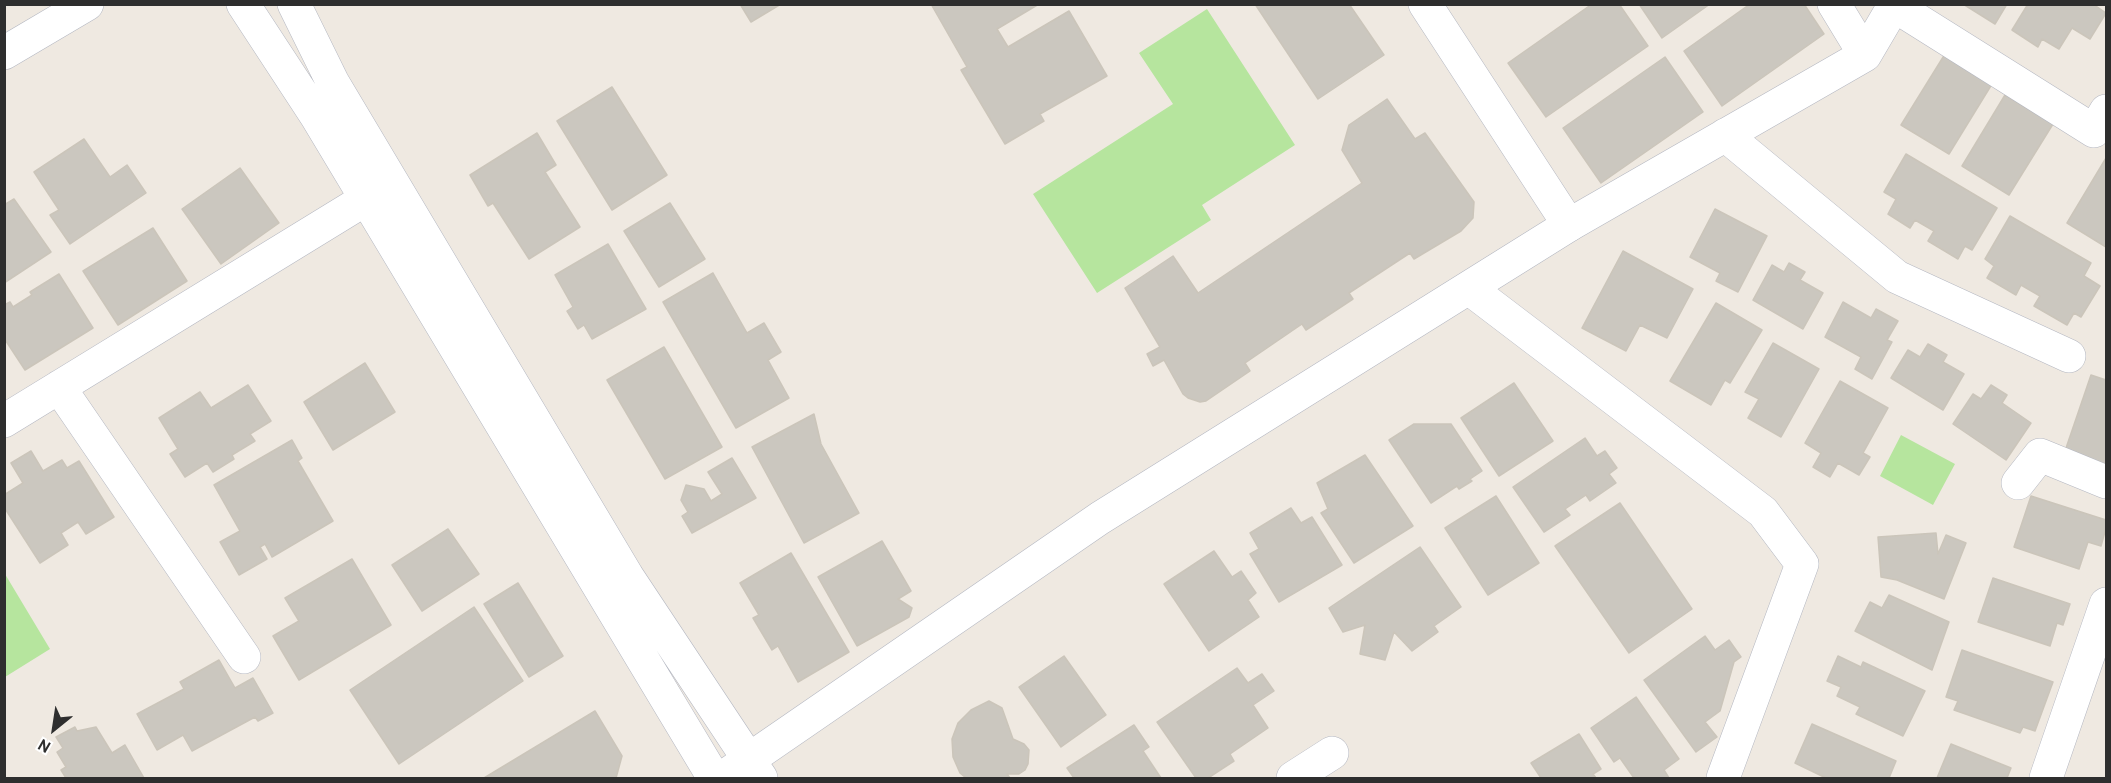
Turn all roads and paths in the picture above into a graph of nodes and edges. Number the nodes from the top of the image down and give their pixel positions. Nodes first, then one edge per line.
1 (87, 4) edge
2 (243, 4) edge
3 (294, 4) edge
4 (1425, 4) edge
5 (1834, 4) edge
6 (1895, 5) edge
7 (4, 53) edge
8 (1865, 55) junction
9 (2106, 111) edge
10 (1725, 135) junction
11 (366, 199) junction
12 (1569, 225) junction
13 (1470, 289) junction
14 (2069, 356) dead end
15 (59, 387) junction
16 (4, 421) edge
17 (2106, 482) edge
18 (2018, 483) dead end
19 (2106, 604) edge
20 (244, 657) dead end
21 (2097, 661) edge
22 (1332, 753) dead end
23 (755, 769) edge
24 (714, 778) edge
25 (722, 778) edge
26 (1293, 778) edge
27 (1723, 778) edge
28 (2046, 778) edge

1 - 7 street
2 - 11 street
3 - 23 street
4 - 12 street
5 - 8 street
6 - 8 street
6 - 9 street
8 - 10 street
10 - 12 street
10 - 14 street
11 - 15 street
11 - 24 street
12 - 13 street
13 - 23 street
13 - 27 street
15 - 16 street
15 - 20 street
17 - 18 street
19 - 21 street
21 - 28 street
22 - 26 street
23 - 25 street

